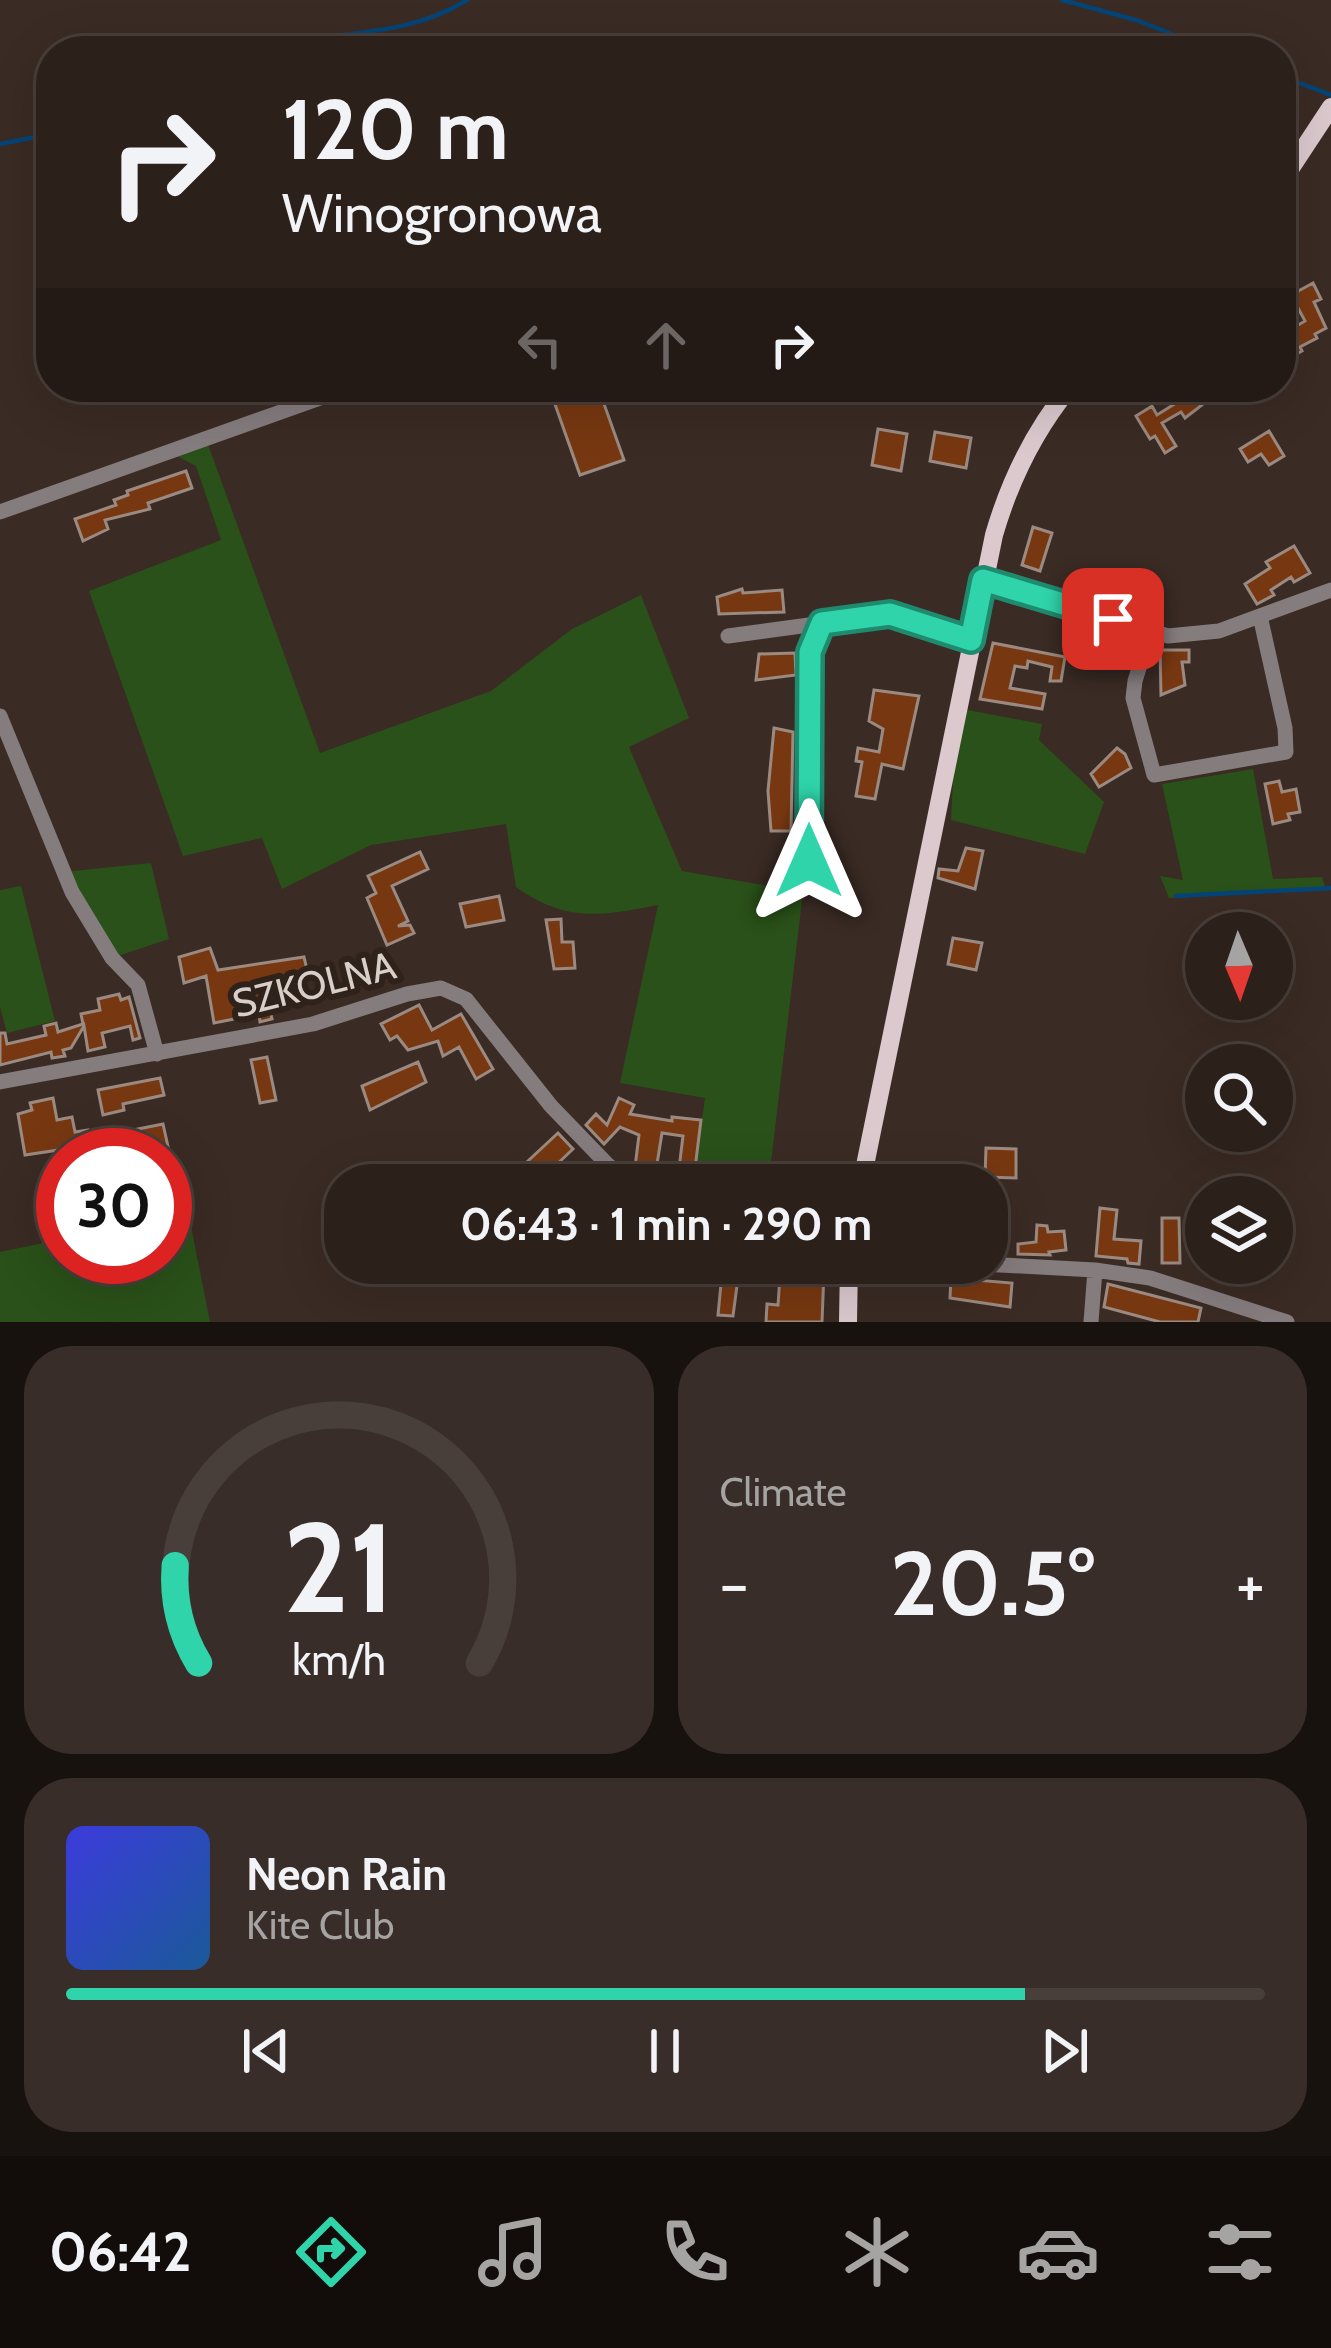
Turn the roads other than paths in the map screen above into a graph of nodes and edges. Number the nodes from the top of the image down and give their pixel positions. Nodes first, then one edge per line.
1 (1329, 114) edge
2 (1296, 161) edge
3 (309, 402) edge
4 (1059, 402) edge
5 (0, 512) edge
6 (983, 580) junction
7 (1331, 590) edge
8 (1260, 616) junction
9 (822, 623) junction
10 (1150, 633) junction
11 (728, 636) dead end
12 (971, 640) junction
13 (0, 716) edge
14 (809, 861) dead end
15 (157, 1054) junction
16 (0, 1082) edge
17 (607, 1164) edge
18 (866, 1164) edge
19 (1008, 1265) edge
20 (1095, 1270) junction
21 (849, 1284) edge
22 (848, 1322) edge
23 (1090, 1322) edge
24 (1287, 1322) edge

1 - 2 main road
3 - 5 street
4 - 6 main road
6 - 10 street
6 - 12 main road
7 - 8 street
8 - 10 street
8 - 10 street
9 - 11 street
9 - 12 street
9 - 14 street
12 - 18 main road
13 - 15 street
15 - 16 street, SZKOLNA
15 - 17 street, SZKOLNA
19 - 20 street
20 - 23 street
20 - 24 street
21 - 22 main road

